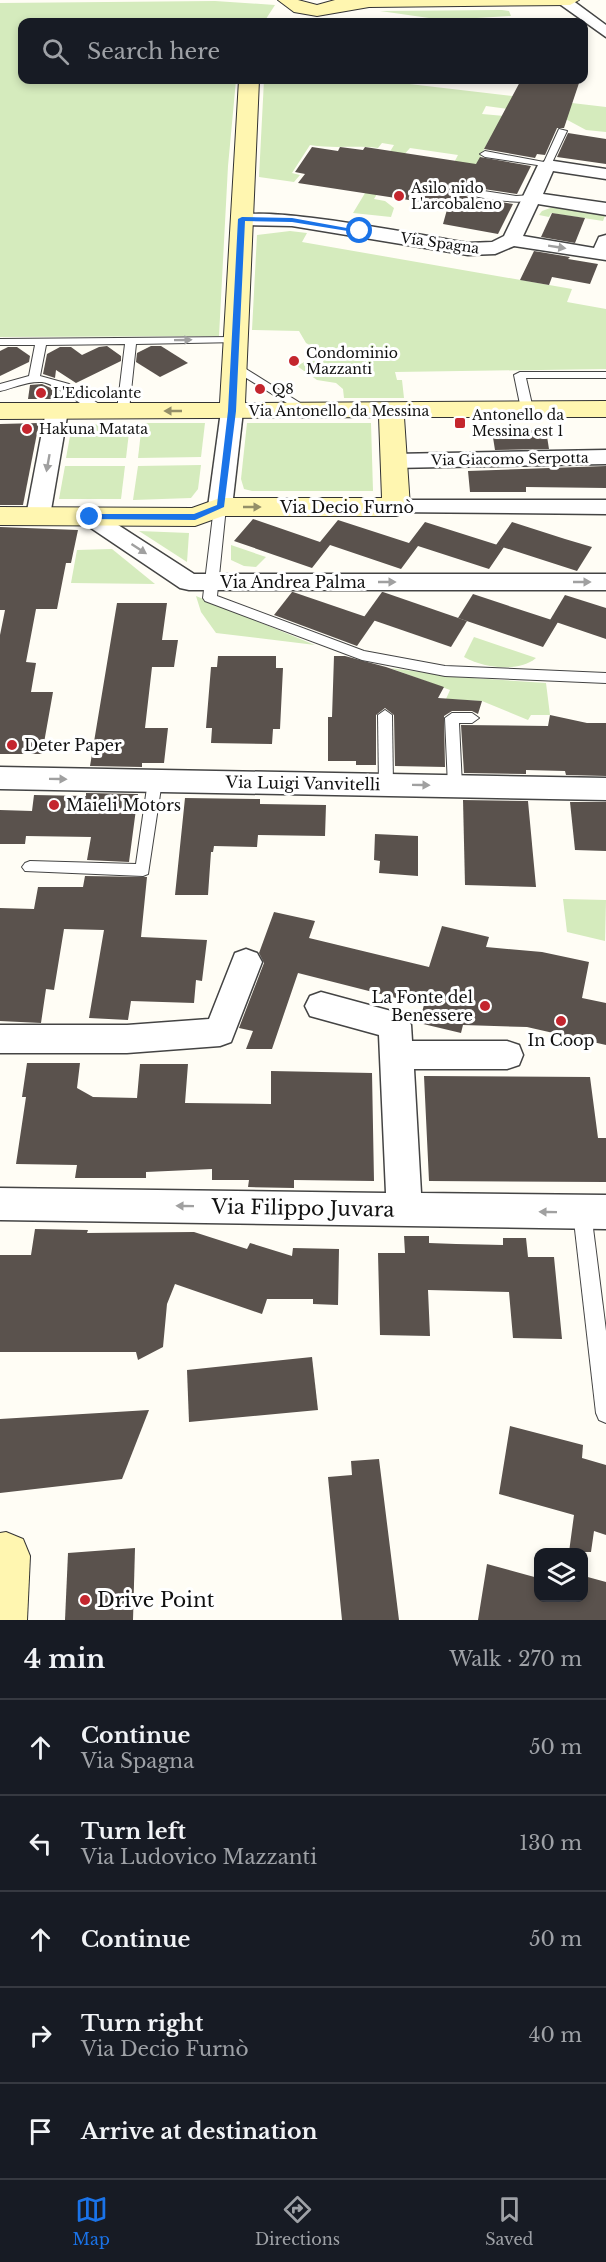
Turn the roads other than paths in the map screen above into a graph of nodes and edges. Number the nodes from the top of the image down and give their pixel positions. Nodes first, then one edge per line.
1 (562, 0) edge
2 (344, 2) edge
3 (576, 6) edge
4 (285, 7) edge
5 (606, 12) edge
6 (606, 32) edge
7 (249, 84) edge
8 (562, 131) dead end
9 (485, 154) dead end
10 (547, 165) junction
11 (606, 174) edge
12 (464, 191) dead end
13 (532, 198) junction
14 (606, 209) edge
15 (242, 219) junction
16 (512, 240) junction
17 (603, 248) edge
18 (235, 340) junction
19 (130, 341) junction
20 (0, 342) edge
21 (41, 342) junction
22 (234, 366) junction
23 (606, 375) edge
24 (34, 379) junction
25 (0, 388) edge
26 (527, 409) junction
27 (606, 409) edge
28 (112, 410) junction
29 (391, 410) junction
30 (0, 411) edge
31 (57, 411) junction
32 (232, 411) junction
33 (307, 411) junction
34 (606, 457) edge
35 (404, 461) junction
36 (220, 507) junction
37 (396, 507) junction
38 (606, 507) edge
39 (0, 516) edge
40 (38, 516) junction
41 (90, 517) junction
42 (212, 582) junction
43 (606, 582) edge
44 (606, 678) edge
45 (385, 715) dead end
46 (472, 718) dead end
47 (0, 778) edge
48 (155, 781) junction
49 (386, 785) junction
50 (455, 786) junction
51 (606, 789) edge
52 (30, 867) dead end
53 (246, 962) dead end
54 (321, 1006) dead end
55 (0, 1039) edge
56 (396, 1055) junction
57 (507, 1055) dead end
58 (0, 1204) edge
59 (404, 1209) junction
60 (594, 1212) edge
61 (606, 1413) edge
62 (0, 1557) edge
63 (3, 1620) edge

1 - 2 street
1 - 3 street
2 - 4 street
3 - 5 street
3 - 6 street
7 - 15 street
8 - 10 lane
9 - 10 lane
10 - 11 street
10 - 13 street
12 - 13 lane
13 - 14 street
13 - 16 street
15 - 16 street, Via Spagna
15 - 18 street
16 -> 17 street, Via Spagna
19 -> 18 lane
18 - 22 street
19 - 21 lane
19 - 28 lane
20 - 21 lane
21 - 24 lane
22 - 32 street
22 - 33 lane
23 - 26 lane
24 - 25 lane
24 - 28 lane
26 - 27 street, Via Antonello da Messina
26 - 29 street, Via Antonello da Messina
28 - 31 street, Via Antonello da Messina
32 -> 28 street, Via Antonello da Messina
29 - 33 street, Via Antonello da Messina
29 - 35 street
30 - 31 street, Via Antonello da Messina
31 -> 40 street
32 - 33 street, Via Antonello da Messina
32 - 36 street
34 - 35 street, Via Giacomo Serpotta
35 - 37 street
36 -> 37 street, Via Decio Furnò
36 - 41 street, Via Decio Furnò
36 - 42 lane
37 - 38 street, Via Decio Furnò
39 - 40 street
40 - 41 street
41 -> 42 street, Via Andrea Palma
42 -> 43 street, Via Andrea Palma
42 - 44 lane
45 - 49 lane
46 - 50 lane
47 -> 48 street, Via Luigi Vanvitelli
48 - 49 street, Via Luigi Vanvitelli
48 - 52 lane
49 -> 50 street, Via Luigi Vanvitelli
50 - 51 street, Via Luigi Vanvitelli
53 - 55 street
54 - 56 street
56 - 57 street
56 - 59 street
59 -> 58 street, Via Filippo Juvara
60 -> 59 street, Via Filippo Juvara
60 - 61 lane
62 - 63 street

